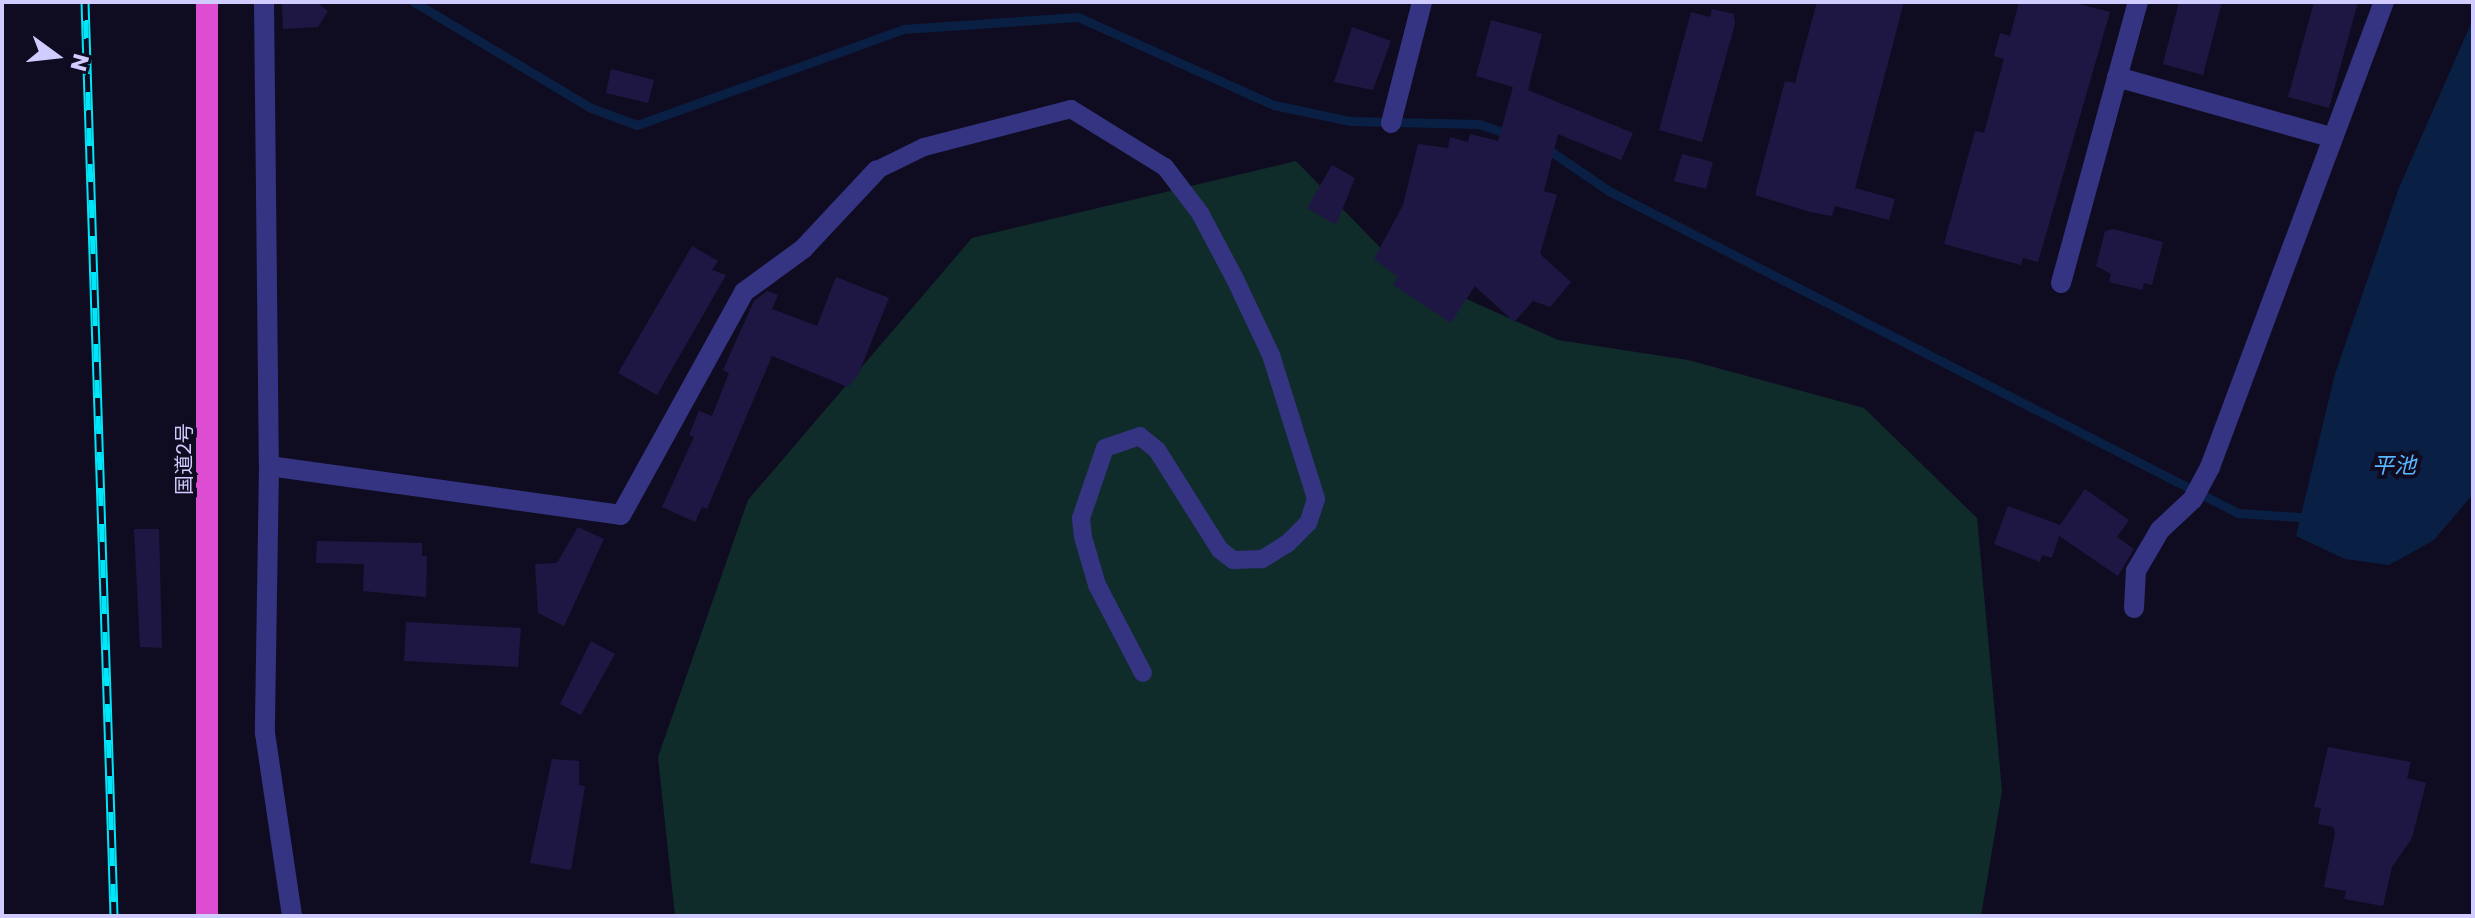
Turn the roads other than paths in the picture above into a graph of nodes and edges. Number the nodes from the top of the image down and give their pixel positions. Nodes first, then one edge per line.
1 (207, 2) edge
2 (264, 2) edge
3 (1422, 2) edge
4 (2138, 2) edge
5 (2384, 2) edge
6 (2117, 77) junction
7 (1391, 123) dead end
8 (2331, 137) junction
9 (877, 170) joint
10 (2061, 283) dead end
11 (269, 466) junction
12 (2134, 608) dead end
13 (1143, 673) dead end
14 (207, 916) edge
15 (292, 916) edge

1 - 14 highway, 国道2号
2 - 11 street
3 - 7 street
4 - 6 street
5 - 8 street
6 - 8 street
6 - 10 street
8 - 12 street
9 - 11 street
9 - 13 lane
11 - 15 street

